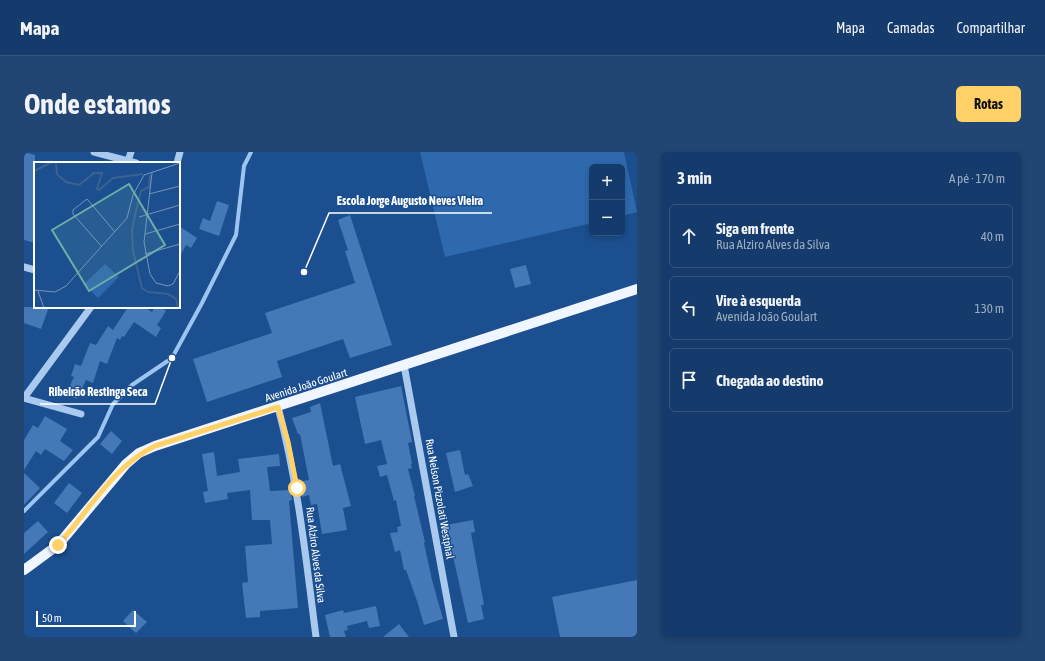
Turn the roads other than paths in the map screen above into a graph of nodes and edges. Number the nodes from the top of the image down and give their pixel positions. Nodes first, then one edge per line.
1 (94, 152) edge
2 (131, 152) edge
3 (180, 152) edge
4 (132, 162) edge
5 (177, 162) edge
6 (24, 267) edge
7 (34, 270) edge
8 (637, 289) edge
9 (91, 308) edge
10 (404, 365) junction
11 (24, 398) edge
12 (278, 407) junction
13 (81, 414) dead end
14 (24, 570) edge
15 (316, 637) edge
16 (454, 637) edge

1 - 4 street
2 - 4 street
3 - 5 street
6 - 7 street
8 - 10 main road, Avenida João Goulart
9 - 11 street
10 - 12 main road, Avenida João Goulart
10 - 16 street, Rua Nelson Pizzolati Westphal
11 - 13 street
12 - 14 main road, Avenida João Goulart
12 - 15 street, Rua Alziro Alves da Silva

